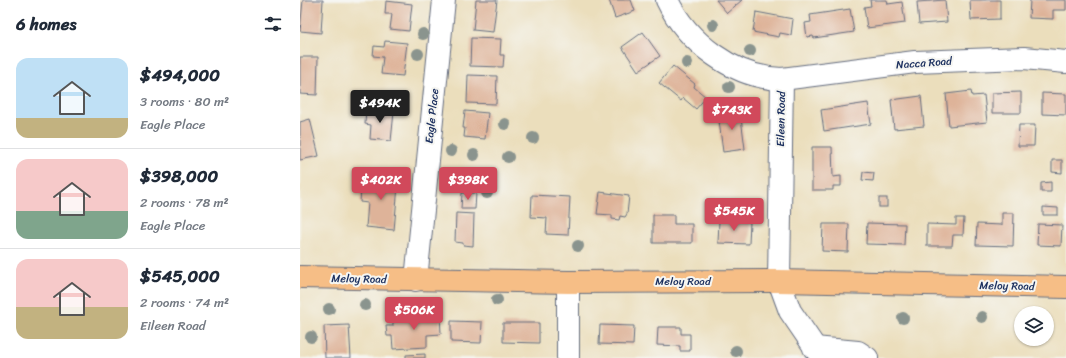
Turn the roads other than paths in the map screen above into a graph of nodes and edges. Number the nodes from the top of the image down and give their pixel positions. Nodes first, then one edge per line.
1 (444, 0) edge
2 (667, 0) edge
3 (1066, 62) edge
4 (782, 79) junction
5 (300, 277) edge
6 (416, 280) junction
7 (779, 281) junction
8 (568, 282) junction
9 (1066, 287) edge
10 (818, 353) edge
11 (568, 358) edge
12 (867, 358) edge

1 - 6 street, Eagle Place
2 - 4 street, Eileen Road
3 - 4 street, Nacca Road
4 - 7 street, Eileen Road
5 - 6 main road, Meloy Road
6 - 8 main road, Meloy Road
7 - 8 main road, Meloy Road
7 - 9 main road, Meloy Road
7 - 10 street
8 - 11 street
10 - 12 street

